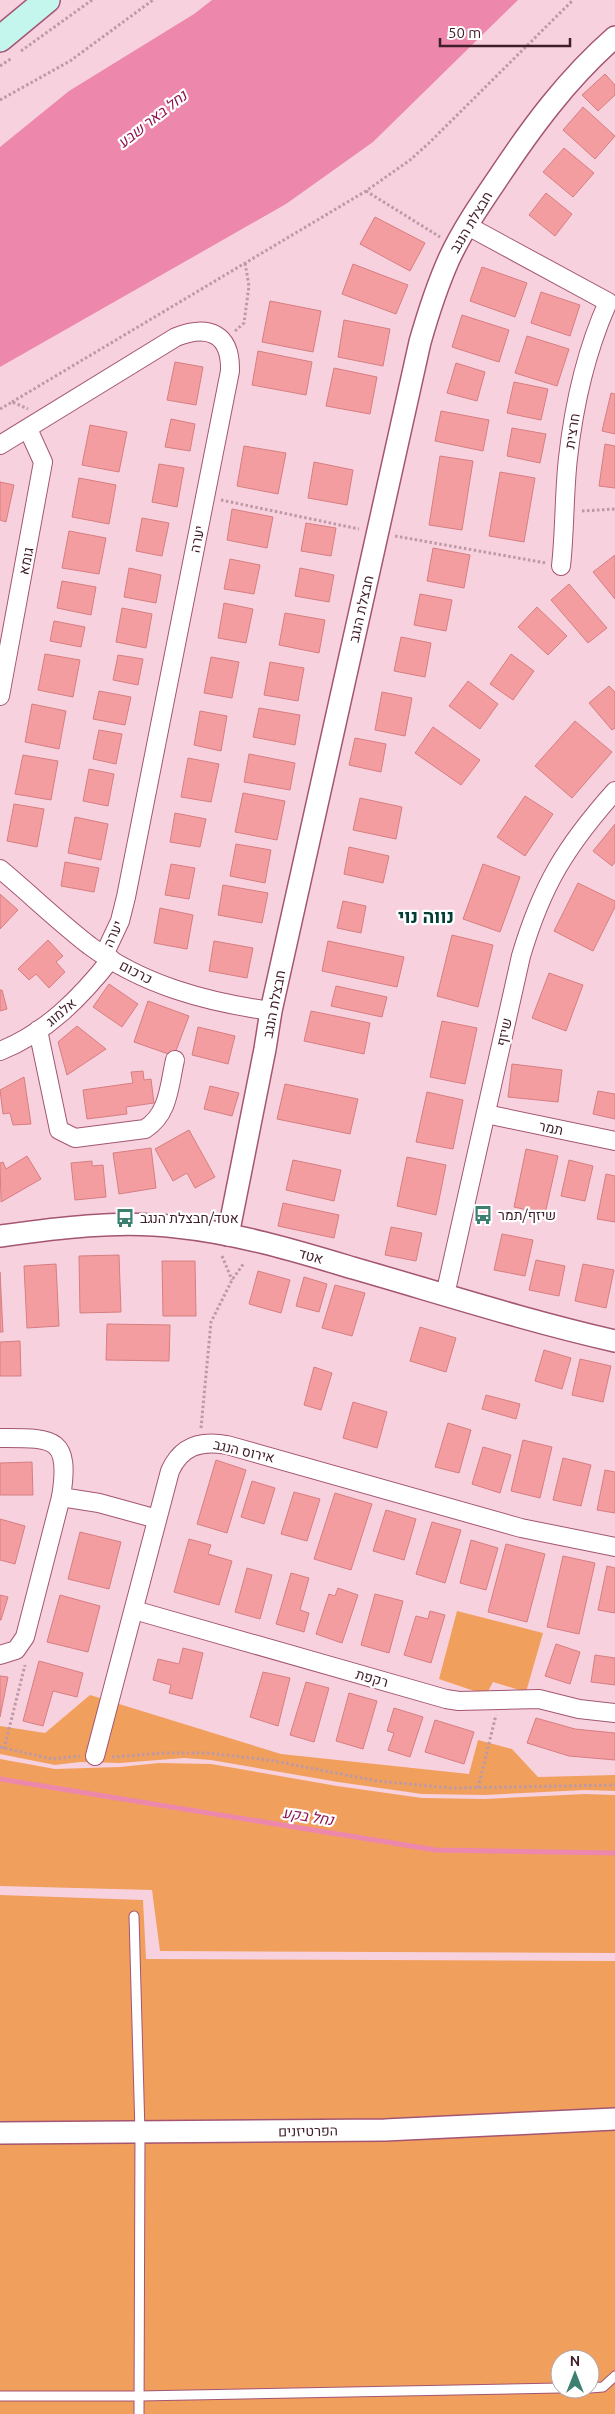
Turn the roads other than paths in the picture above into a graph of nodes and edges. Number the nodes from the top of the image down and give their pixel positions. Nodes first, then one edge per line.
1 (47, 0) edge
2 (615, 37) edge
3 (0, 40) edge
4 (466, 225) junction
5 (612, 297) edge
6 (28, 429) junction
7 (0, 445) edge
8 (561, 566) dead end
9 (0, 696) edge
10 (615, 791) edge
11 (0, 869) edge
12 (107, 957) junction
13 (271, 1011) junction
14 (38, 1030) junction
15 (0, 1051) edge
16 (175, 1060) dead end
17 (486, 1114) junction
18 (615, 1141) edge
19 (228, 1235) junction
20 (0, 1236) edge
21 (445, 1295) junction
22 (615, 1341) edge
23 (0, 1438) edge
24 (61, 1497) junction
25 (157, 1519) junction
26 (615, 1547) edge
27 (134, 1610) junction
28 (0, 1655) edge
29 (615, 1713) edge
30 (95, 1756) road end
31 (134, 1916) dead end
32 (615, 2119) edge
33 (0, 2133) edge
34 (140, 2133) junction
35 (615, 2376) edge
36 (600, 2387) edge
37 (550, 2388) edge
38 (0, 2396) edge
39 (139, 2396) junction
40 (139, 2414) edge

1 - 3 main road
2 - 4 street, חבצלת הנגב
4 - 5 street, חרצית
4 - 13 street, חבצלת הנגב
5 - 8 street, חרצית
6 - 7 street
6 - 9 street, גומא
6 - 12 street, יערה
10 - 17 street, שיזף
11 - 12 street, כרכום
12 - 13 street, כרכום
12 - 14 street, אלמוג
13 - 19 street, חבצלת הנגב
14 - 15 street, אלמוג
14 - 16 street
17 - 18 street, תמר
17 - 21 street, שיזף
19 - 20 street, אטד
19 - 21 street, אטד
21 - 22 street, אטד
23 - 24 street
24 - 25 street
24 - 28 street
25 - 26 street, אירוס הנגב
25 - 27 street, אירוס הנגב
27 - 29 street, רקפת
27 - 30 street, אירוס הנגב
31 - 34 lane
32 - 34 street, הפרטיזנים
33 - 34 street, הפרטיזנים
34 - 39 lane
35 - 36 lane
37 - 39 lane
38 - 39 lane
39 - 40 lane

